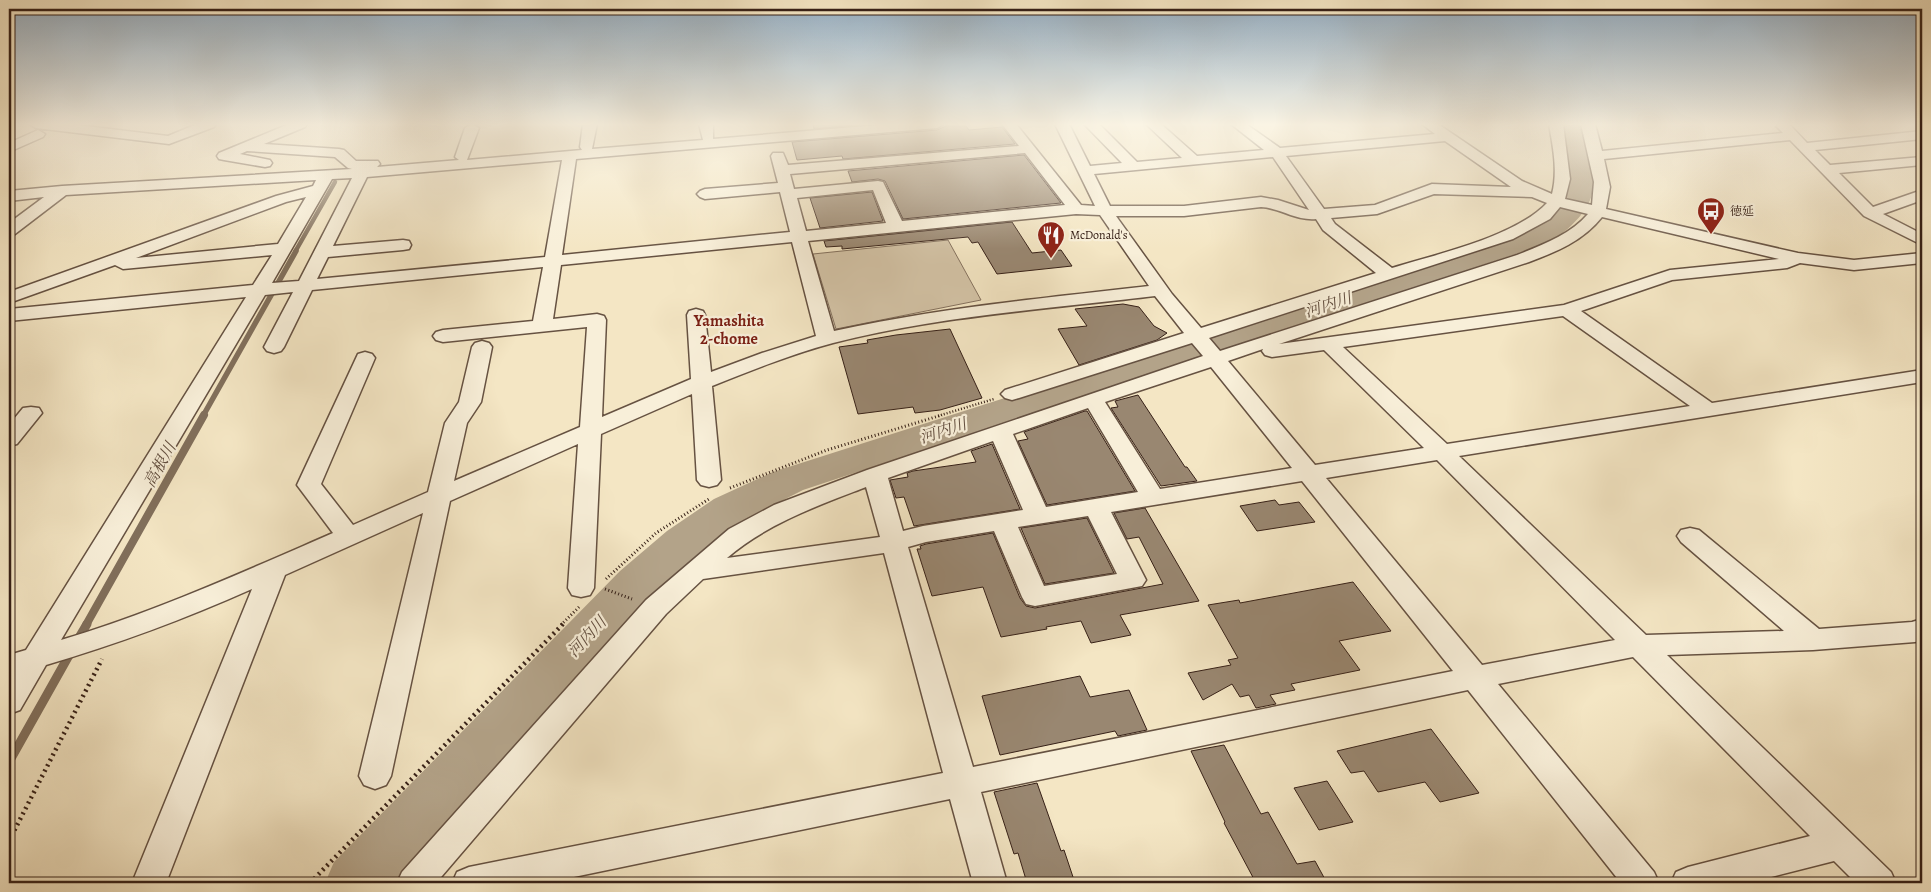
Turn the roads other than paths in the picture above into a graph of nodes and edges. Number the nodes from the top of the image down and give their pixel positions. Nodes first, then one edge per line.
1 (285, 166) edge
2 (447, 166) edge
3 (568, 166) edge
4 (780, 166) edge
5 (832, 166) edge
6 (1041, 166) edge
7 (1081, 166) edge
8 (1133, 166) joint
9 (1137, 166) edge
10 (1285, 166) edge
11 (1490, 166) edge
12 (1561, 166) edge
13 (1598, 166) edge
14 (1822, 166) edge
15 (1873, 166) edge
16 (781, 170) junction
17 (1826, 170) junction
18 (1084, 171) junction
19 (362, 173) junction
20 (322, 182) junction
21 (786, 190) junction
22 (63, 191) junction
23 (1533, 192) junction
24 (705, 194) dead end
25 (1922, 194) edge
26 (9, 196) edge
27 (1560, 203) junction
28 (1076, 209) junction
29 (1105, 211) junction
30 (1594, 211) junction
31 (1870, 213) junction
32 (1318, 214) junction
33 (896, 227) junction
34 (9, 231) edge
35 (799, 236) junction
36 (1922, 240) edge
37 (403, 244) dead end
38 (284, 249) junction
39 (131, 252) junction
40 (323, 252) junction
41 (1798, 258) junction
42 (1922, 258) edge
43 (552, 260) junction
44 (1389, 275) junction
45 (306, 285) junction
46 (259, 290) junction
47 (1160, 290) junction
48 (9, 298) edge
49 (1567, 310) junction
50 (9, 315) edge
51 (696, 315) dead end
52 (542, 326) junction
53 (443, 336) dead end
54 (826, 339) junction
55 (1328, 343) junction
56 (274, 347) dead end
57 (482, 347) dead end
58 (1204, 347) junction
59 (365, 358) dead end
60 (1922, 376) edge
61 (700, 382) junction
62 (1012, 394) dead end
63 (1093, 399) junction
64 (1709, 410) junction
65 (30, 413) dead end
66 (591, 430) junction
67 (1000, 431) junction
68 (9, 439) edge
69 (1442, 452) junction
70 (1309, 474) junction
71 (875, 475) junction
72 (709, 480) dead end
73 (439, 498) junction
74 (1154, 498) junction
75 (1096, 507) junction
76 (1038, 516) junction
77 (1003, 522) junction
78 (1690, 536) dead end
79 (349, 537) junction
80 (894, 543) junction
81 (273, 571) junction
82 (694, 572) junction
83 (591, 588) road end
84 (1920, 633) edge
85 (1812, 640) junction
86 (1638, 646) junction
87 (30, 660) edge
88 (1474, 678) junction
89 (9, 702) edge
90 (376, 776) dead end
91 (961, 784) junction
92 (1840, 844) junction
93 (149, 883) edge
94 (414, 883) edge
95 (469, 883) edge
96 (990, 883) edge
97 (1642, 883) edge
98 (1688, 883) edge
99 (1879, 883) edge

1 - 20 street
2 - 19 street
3 - 43 street
4 - 16 street
5 - 16 street
6 - 28 street
7 - 18 street
8 - 9 street
8 - 18 street
10 - 32 street
11 - 23 street
12 - 27 street
13 - 30 street
14 - 17 street
15 - 17 street
16 - 21 street
17 - 31 street
18 - 29 street
19 - 20 street
19 - 40 street
20 - 22 street
20 - 38 street
20 - 39 street
21 - 24 street
21 - 33 street
21 - 35 street
22 - 26 street
22 - 34 street
23 - 27 street
23 - 32 street
25 - 31 street
27 - 30 street
27 - 44 street
28 - 29 street
28 - 33 street
29 - 32 street
29 - 47 street
30 - 41 street
30 - 58 street
31 - 36 street
32 - 44 street
33 - 35 street
35 - 43 street
35 - 54 street
37 - 40 street
38 - 39 street
38 - 46 street
39 - 48 street
40 - 45 street
41 - 42 street
41 - 49 street
43 - 45 street
43 - 52 street
44 - 58 street
45 - 46 street
45 - 56 street
46 - 50 street
46 - 87 street
47 - 54 street
47 - 58 street
49 - 55 street
49 - 64 street
51 - 61 street
52 - 53 street
52 - 66 street
54 - 61 street
55 - 58 street
55 - 69 street
57 - 73 street
58 - 62 street
58 - 63 street
58 - 70 street
59 - 79 street
60 - 64 street
61 - 66 street
61 - 72 street
63 - 67 street
63 - 74 street
64 - 69 street
65 - 68 street
66 - 73 street
66 - 83 street
67 - 71 street
67 - 76 street
69 - 70 street
69 - 86 street
70 - 74 street
70 - 88 street
71 - 80 street
71 - 82 street
73 - 79 street
73 - 90 street
74 - 75 street
75 - 76 street
75 - 77 street
76 - 77 street
77 - 80 street
78 - 85 street
79 - 81 street
80 - 82 street
80 - 91 street
81 - 87 street
81 - 93 street
82 - 94 street
84 - 85 street
85 - 86 street
86 - 88 street
86 - 92 street
87 - 89 street
88 - 91 street
88 - 97 street
91 - 95 street
91 - 96 street
92 - 98 street
92 - 99 street

